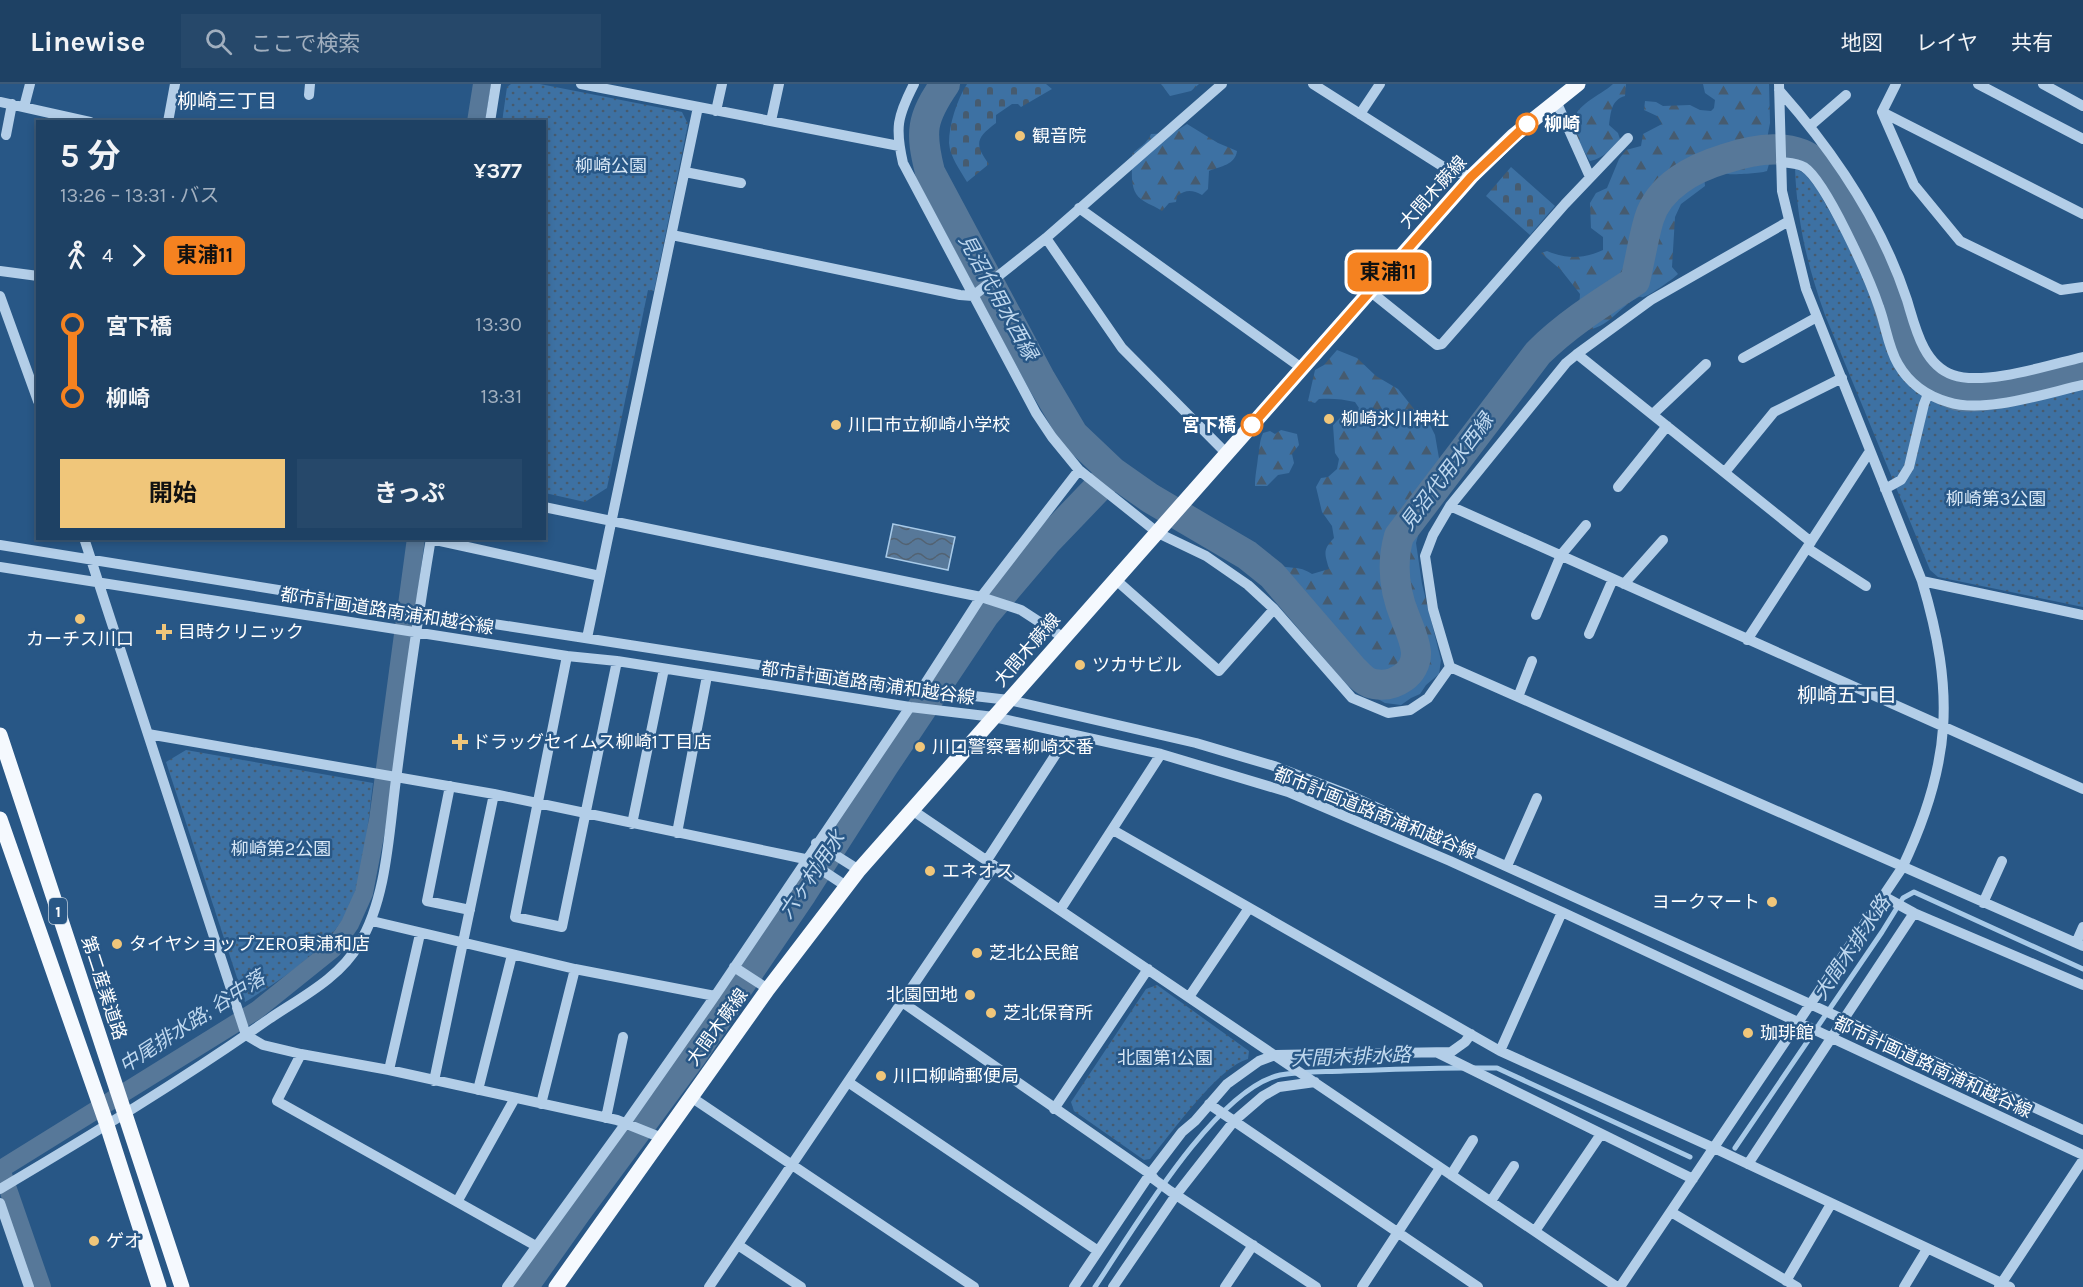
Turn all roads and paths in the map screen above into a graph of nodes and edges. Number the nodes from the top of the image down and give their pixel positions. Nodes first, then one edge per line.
1 (30, 84) edge
2 (176, 84) edge
3 (496, 84) edge
4 (581, 84) edge
5 (722, 84) edge
6 (779, 84) edge
7 (914, 84) edge
8 (1222, 84) edge
9 (1313, 84) edge
10 (1380, 84) edge
11 (1578, 84) edge
12 (1896, 84) edge
13 (1978, 84) edge
14 (2043, 84) edge
15 (1779, 87) edge
16 (1846, 95) dead end
17 (1556, 100) junction
18 (0, 102) edge
19 (12, 104) junction
20 (2083, 105) edge
21 (24, 107) junction
22 (699, 107) junction
23 (717, 111) junction
24 (1882, 112) junction
25 (1360, 114) junction
26 (74, 120) edge
27 (168, 120) edge
28 (490, 120) edge
29 (771, 121) junction
30 (1810, 126) junction
31 (6, 135) dead end
32 (1628, 138) dead end
33 (2083, 139) edge
34 (899, 146) junction
35 (1781, 162) junction
36 (685, 172) junction
37 (1471, 177) junction
38 (1590, 177) junction
39 (741, 183) dead end
40 (1079, 208) junction
41 (2083, 214) edge
42 (1789, 221) junction
43 (672, 235) junction
44 (1046, 238) junction
45 (0, 271) edge
46 (36, 276) edge
47 (2083, 287) edge
48 (1371, 292) junction
49 (976, 294) junction
50 (0, 296) edge
51 (3, 313) edge
52 (1817, 316) junction
53 (1577, 354) junction
54 (2083, 357) edge
55 (1743, 358) dead end
56 (1706, 364) dead end
57 (1303, 369) junction
58 (1842, 378) junction
59 (2083, 385) edge
60 (1928, 394) junction
61 (36, 395) edge
62 (1653, 414) junction
63 (1667, 426) junction
64 (1870, 451) junction
65 (1227, 454) junction
66 (1079, 470) junction
67 (1725, 472) junction
68 (1618, 487) dead end
69 (1885, 489) junction
70 (1450, 506) junction
71 (546, 507) edge
72 (612, 521) junction
73 (1586, 525) dead end
74 (1162, 528) junction
75 (85, 540) edge
76 (431, 540) edge
77 (436, 540) edge
78 (1663, 540) dead end
79 (1809, 545) junction
80 (0, 546) edge
81 (1561, 555) junction
82 (91, 561) junction
83 (0, 567) edge
84 (600, 576) junction
85 (1116, 579) junction
86 (1922, 581) junction
87 (1618, 582) junction
88 (99, 584) junction
89 (1866, 586) dead end
90 (985, 598) junction
91 (1274, 609) junction
92 (416, 612) junction
93 (1536, 615) dead end
94 (2083, 615) edge
95 (413, 632) junction
96 (1589, 634) dead end
97 (587, 638) junction
98 (1064, 638) junction
99 (1747, 640) junction
100 (567, 656) junction
101 (617, 661) junction
102 (1532, 661) dead end
103 (1450, 667) junction
104 (664, 669) junction
105 (707, 676) junction
106 (921, 690) junction
107 (1518, 697) junction
108 (1010, 700) junction
109 (910, 707) junction
110 (994, 717) junction
111 (1945, 727) junction
112 (148, 734) junction
113 (1070, 734) junction
114 (0, 735) edge
115 (1161, 754) junction
116 (392, 775) junction
117 (450, 786) junction
118 (2083, 789) edge
119 (494, 794) junction
120 (1537, 798) dead end
121 (538, 804) junction
122 (912, 810) junction
123 (586, 814) junction
124 (0, 819) edge
125 (632, 824) junction
126 (1113, 830) junction
127 (677, 833) junction
128 (816, 843) junction
129 (805, 859) junction
130 (2002, 861) dead end
131 (991, 863) junction
132 (1507, 866) junction
133 (1902, 868) junction
134 (859, 870) junction
135 (846, 886) junction
136 (1883, 896) junction
137 (1983, 903) junction
138 (1249, 908) junction
139 (470, 910) junction
140 (1060, 910) junction
141 (1562, 912) junction
142 (1914, 913) junction
143 (372, 921) junction
144 (2083, 927) edge
145 (420, 934) junction
146 (463, 944) junction
147 (2080, 945) edge
148 (512, 955) junction
149 (734, 967) junction
150 (575, 969) junction
151 (1148, 969) junction
152 (2083, 985) edge
153 (768, 989) junction
154 (715, 996) junction
155 (1189, 997) junction
156 (902, 1002) junction
157 (1815, 1006) junction
158 (1840, 1017) junction
159 (1802, 1023) junction
160 (1471, 1034) junction
161 (246, 1035) junction
162 (1827, 1036) junction
163 (623, 1037) dead end
164 (1500, 1051) junction
165 (1438, 1053) junction
166 (301, 1054) junction
167 (1275, 1055) junction
168 (389, 1070) junction
169 (1311, 1079) junction
170 (434, 1081) junction
171 (848, 1083) junction
172 (478, 1090) junction
173 (691, 1097) junction
174 (515, 1098) junction
175 (541, 1104) junction
176 (1212, 1106) junction
177 (123, 1108) junction
178 (1054, 1109) junction
179 (606, 1118) junction
180 (1231, 1119) junction
181 (105, 1120) junction
182 (626, 1124) junction
183 (2083, 1130) edge
184 (1601, 1134) junction
185 (662, 1138) junction
186 (1473, 1140) dead end
187 (1716, 1152) junction
188 (2083, 1155) edge
189 (2083, 1160) edge
190 (1744, 1163) junction
191 (792, 1165) junction
192 (1514, 1166) dead end
193 (1440, 1168) junction
194 (1451, 1175) junction
195 (1695, 1175) junction
196 (1153, 1177) junction
197 (1, 1189) edge
198 (1173, 1193) junction
199 (1491, 1201) junction
200 (457, 1202) junction
201 (0, 1203) edge
202 (1831, 1204) junction
203 (1671, 1212) junction
204 (1535, 1231) junction
205 (1397, 1232) junction
206 (738, 1245) junction
207 (1253, 1245) junction
208 (536, 1246) junction
209 (1927, 1249) junction
210 (1098, 1251) junction
211 (1786, 1281) junction
212 (2004, 1286) edge
213 (29, 1287) edge
214 (159, 1287) edge
215 (182, 1287) edge
216 (507, 1287) edge
217 (556, 1287) edge
218 (709, 1287) edge
219 (801, 1287) edge
220 (974, 1287) edge
221 (1074, 1287) edge
222 (1113, 1287) edge
223 (1225, 1287) edge
224 (1316, 1287) edge
225 (1362, 1287) edge
226 (1478, 1287) edge
227 (1618, 1287) edge
228 (1797, 1287) edge
229 (1904, 1287) edge

1 - 21 street
2 - 27 street
3 - 28 street
4 - 22 street
5 - 23 street
6 - 29 street
7 - 34 street
8 - 40 street
9 - 25 street
10 - 25 street
11 - 17 main road, 大間木蕨線
12 - 24 street
13 - 33 street
14 - 20 street
15 - 30 street
15 - 35 street
16 - 30 street
17 - 37 main road, 大間木蕨線
17 - 38 street
18 - 19 street
19 - 21 street
19 - 31 street
21 - 26 street
22 - 23 street
22 - 36 street
23 - 29 street
24 - 41 street
24 - 47 street
25 - 37 street
29 - 34 street
30 - 54 street
32 - 38 street
34 - 49 street
35 - 42 street
35 - 60 street
36 - 39 street
36 - 43 street
37 - 48 main road, 大間木蕨線
38 - 48 street
40 - 44 street
40 - 57 street
42 - 52 street
42 - 53 street
43 - 49 street
43 - 72 street
44 - 49 street
44 - 65 street
45 - 46 street
48 - 57 main road, 大間木蕨線
49 - 66 street
50 - 51 street
51 - 61 street
52 - 55 street
52 - 58 street
53 - 62 street
53 - 70 street
56 - 62 street
57 - 65 main road, 大間木蕨線
58 - 64 street
58 - 67 street
59 - 60 street
60 - 69 street
62 - 63 street
63 - 67 street
63 - 68 street
64 - 69 street
64 - 79 street
65 - 74 main road, 大間木蕨線
66 - 74 street
66 - 90 street
67 - 79 street
69 - 86 street
70 - 81 street
70 - 103 street
71 - 72 street
72 - 84 street
72 - 90 street
73 - 81 street
74 - 85 main road, 大間木蕨線
74 - 91 street
75 - 82 street
76 - 92 street
77 - 84 street
78 - 87 street
79 - 89 street
79 - 99 street
80 - 82 street, 都市計画道路南浦和越谷線
81 - 87 street
81 - 93 street
82 - 88 street
82 - 92 street, 都市計画道路南浦和越谷線
83 - 88 street, 都市計画道路南浦和越谷線
84 - 97 street
85 - 91 street
85 - 98 main road, 大間木蕨線
86 - 94 street
86 - 111 street
87 - 96 street
87 - 99 street
88 - 95 street, 都市計画道路南浦和越谷線
88 - 112 street
90 - 98 street
90 - 106 street
91 - 103 street
92 - 95 street
92 - 97 street, 都市計画道路南浦和越谷線
95 - 100 street, 都市計画道路南浦和越谷線
95 - 116 street
97 - 106 street, 都市計画道路南浦和越谷線
98 - 108 main road, 大間木蕨線
99 - 111 street
100 - 101 street, 都市計画道路南浦和越谷線
100 - 121 street
101 - 104 street, 都市計画道路南浦和越谷線
101 - 123 street
102 - 107 street
103 - 107 street
104 - 105 street, 都市計画道路南浦和越谷線
104 - 125 street
105 - 109 street, 都市計画道路南浦和越谷線
105 - 127 street
106 - 108 street, 都市計画道路南浦和越谷線
107 - 133 street
108 - 110 main road, 大間木蕨線
108 - 132 street, 都市計画道路南浦和越谷線
109 - 110 street, 都市計画道路南浦和越谷線
109 - 128 street
110 - 113 street, 都市計画道路南浦和越谷線
110 - 122 main road, 大間木蕨線
111 - 118 street
111 - 133 street
112 - 116 street
112 - 161 street
113 - 115 street, 都市計画道路南浦和越谷線
113 - 131 street
114 - 177 main road, 第二産業道路 / 1
115 - 126 street
115 - 141 street, 都市計画道路南浦和越谷線
116 - 117 street
116 - 143 street
117 - 119 street
117 - 139 street
119 - 121 street
119 - 139 street
120 - 132 street
121 - 123 street
121 - 123 street
122 - 131 street
122 - 134 main road, 大間木蕨線
123 - 125 street
124 - 181 main road, 1
125 - 127 street
126 - 138 street
126 - 140 street
127 - 129 street
128 - 129 street
128 - 134 street
129 - 135 street
129 - 149 street
130 - 137 street
131 - 140 street
131 - 156 street
132 - 157 street, 都市計画道路南浦和越谷線
133 - 136 street
133 - 137 street
134 - 135 main road, 大間木蕨線
135 - 153 main road, 大間木蕨線
136 - 142 street
136 - 157 street
137 - 147 street
138 - 155 street
138 - 160 street
139 - 146 street
140 - 151 street
141 - 159 street, 都市計画道路南浦和越谷線
141 - 164 street
142 - 152 street
142 - 158 street
143 - 145 street
143 - 161 street
144 - 147 street
145 - 146 street
145 - 168 street
146 - 148 street
146 - 170 street
148 - 150 street
148 - 172 street
149 - 153 street
149 - 154 street
150 - 154 street
150 - 175 street
151 - 155 street
151 - 178 street
153 - 173 main road, 大間木蕨線
154 - 182 street
155 - 167 street
156 - 171 street
156 - 178 street
157 - 158 street, 都市計画道路南浦和越谷線
157 - 159 street
158 - 162 street
158 - 183 street, 都市計画道路南浦和越谷線
159 - 162 street, 都市計画道路南浦和越谷線
159 - 187 street
160 - 164 street
160 - 165 street
161 - 166 street
161 - 177 street
162 - 188 street, 都市計画道路南浦和越谷線
162 - 190 street
163 - 179 street
164 - 187 street
165 - 167 street
165 - 184 street
166 - 168 street
166 - 200 street
167 - 169 street
167 - 176 street
168 - 170 street
169 - 180 street
169 - 193 street
170 - 172 street
171 - 191 street
171 - 210 street
172 - 174 street
173 - 185 main road, 大間木蕨線
173 - 191 street
174 - 175 street
174 - 200 street
175 - 179 street
176 - 180 street
176 - 196 street
177 - 181 street
177 - 215 main road, 第二産業道路 / 1
178 - 196 street
179 - 182 street
180 - 198 street
180 - 205 street
181 - 197 street
181 - 214 main road, 1
182 - 185 street
182 - 208 street
184 - 195 street
184 - 204 street
185 - 217 main road, 大間木蕨線
186 - 194 street
187 - 190 street
187 - 195 street
189 - 212 street
190 - 202 street
191 - 206 street
191 - 220 street
192 - 199 street
193 - 194 street
193 - 205 street
194 - 199 street
195 - 203 street
196 - 198 street
196 - 210 street
198 - 207 street
198 - 222 street
199 - 204 street
200 - 208 street
201 - 213 street
202 - 209 street
202 - 211 street
203 - 211 street
203 - 227 street
204 - 227 street
205 - 225 street
205 - 226 street
206 - 218 street
206 - 219 street
207 - 223 street
207 - 224 street
208 - 216 street
209 - 212 street
209 - 229 street
210 - 221 street
211 - 228 street

